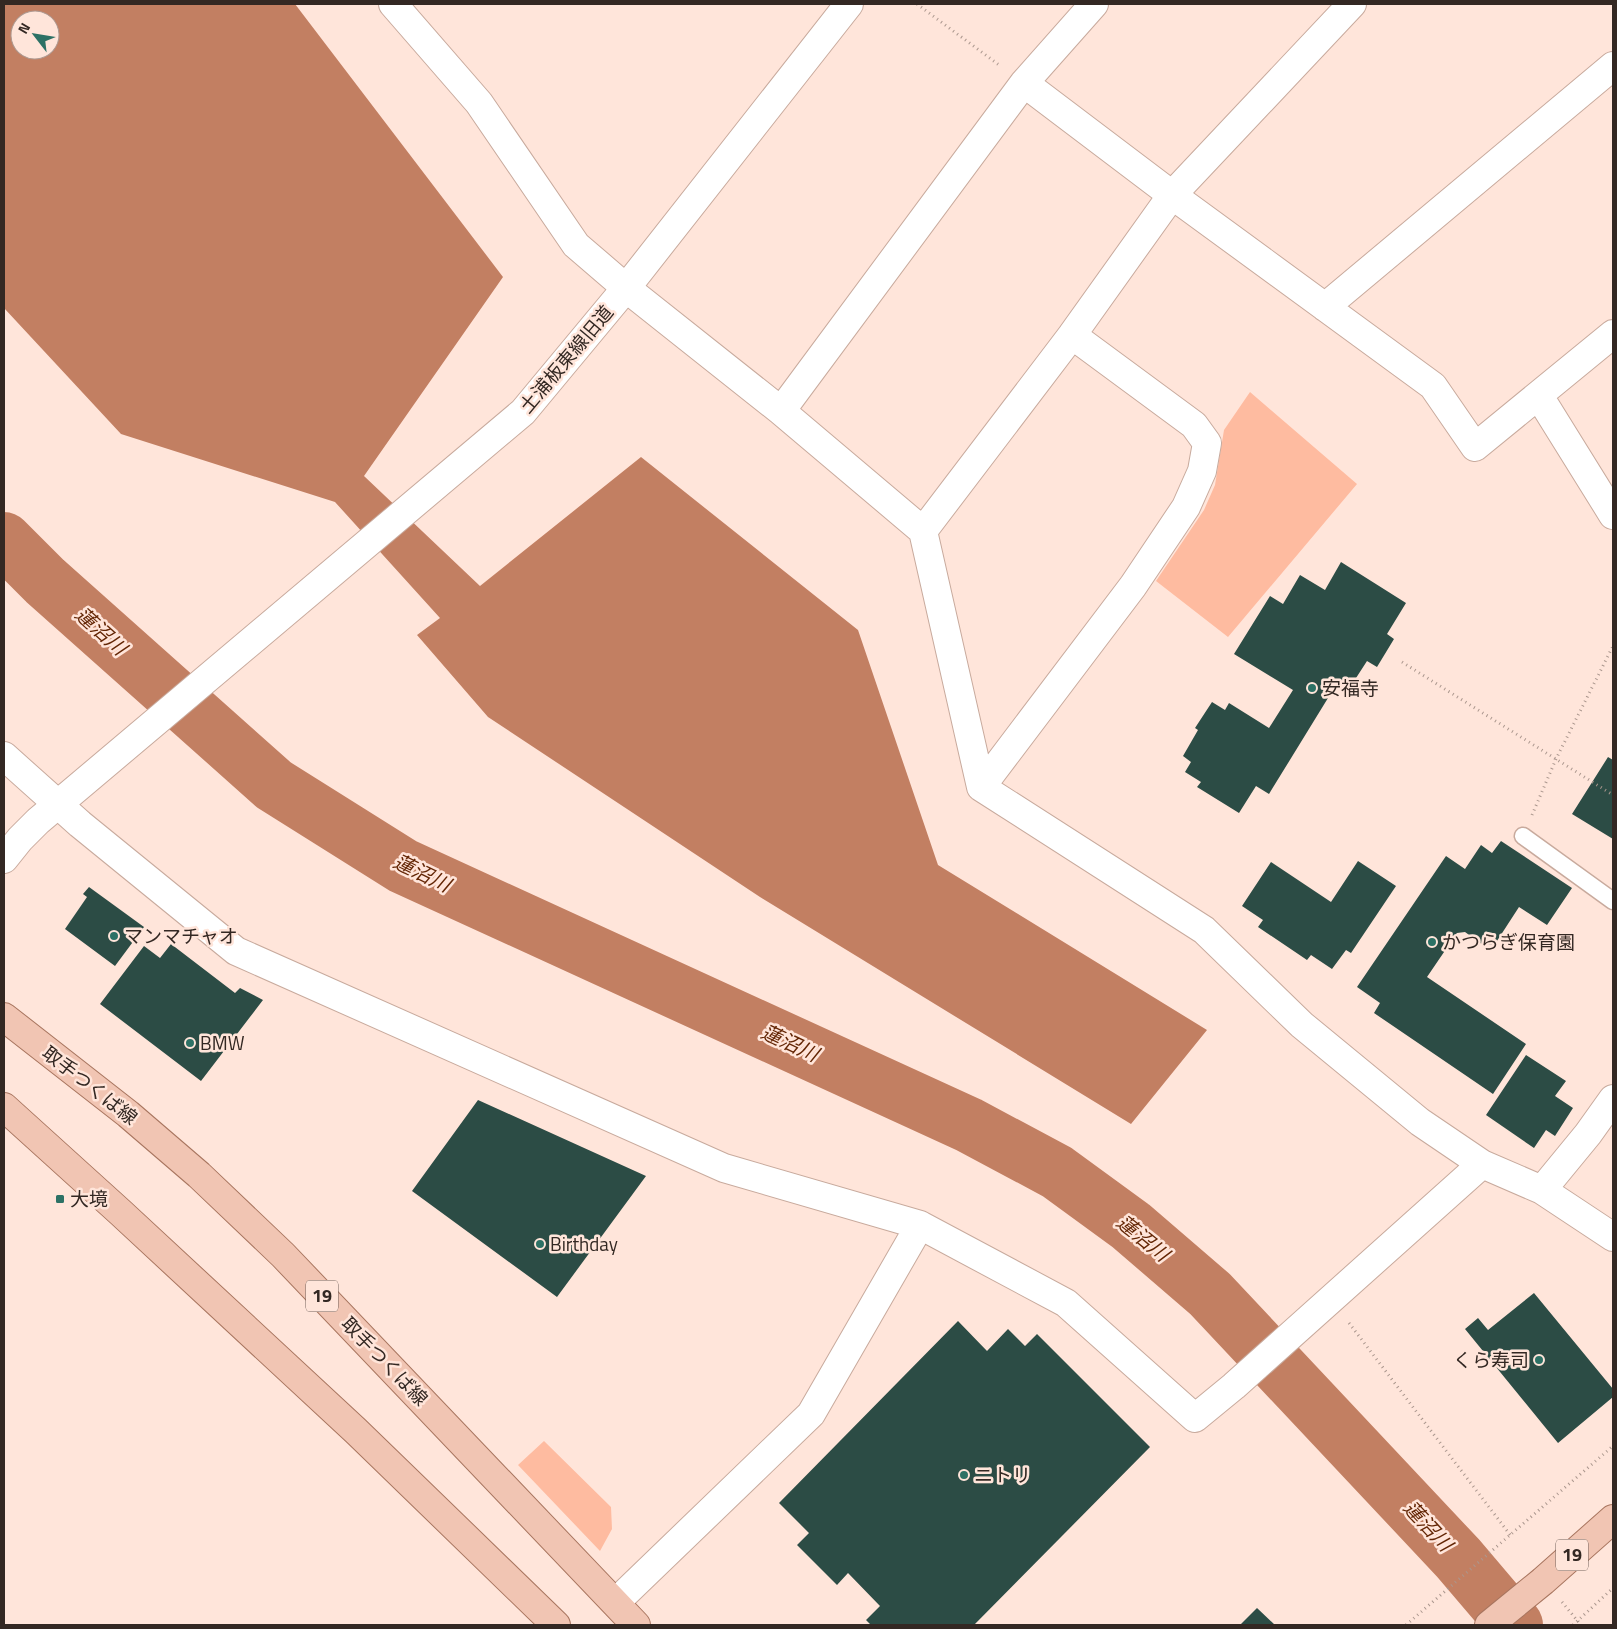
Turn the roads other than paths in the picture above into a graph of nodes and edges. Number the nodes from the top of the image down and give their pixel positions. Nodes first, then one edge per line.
1 (393, 4) edge
2 (849, 4) edge
3 (1094, 4) edge
4 (1352, 4) edge
5 (1613, 66) edge
6 (1024, 83) junction
7 (1172, 195) junction
8 (626, 288) junction
9 (1325, 307) junction
10 (1613, 334) edge
11 (1072, 335) junction
12 (1539, 396) junction
13 (781, 411) junction
14 (1613, 515) edge
15 (922, 531) junction
16 (4, 756) edge
17 (981, 787) junction
18 (57, 805) junction
19 (1523, 836) road end
20 (4, 859) edge
21 (1613, 901) edge
22 (4, 1017) edge
23 (1613, 1099) edge
24 (4, 1107) edge
25 (1482, 1164) junction
26 (1542, 1190) junction
27 (920, 1225) junction
28 (1613, 1237) edge
29 (1613, 1519) edge
30 (616, 1602) junction
31 (556, 1625) edge
32 (636, 1625) edge
33 (1489, 1625) edge

1 - 8 street
2 - 8 street, 土浦板東線旧道
3 - 6 street
4 - 7 street
5 - 9 street
6 - 7 street
6 - 13 street
7 - 9 street
7 - 11 street
8 - 13 street
8 - 18 street, 土浦板東線旧道
9 - 12 street
10 - 12 street
11 - 15 street
11 - 17 street
12 - 14 street
13 - 15 street
15 - 17 street
16 - 18 street
17 - 25 street
18 - 20 street
18 - 27 street
19 - 21 lane
22 - 30 main road, 取手つくば線 / 19
23 - 26 street
24 - 31 main road
25 - 26 street
25 - 27 street
26 - 28 street
27 - 30 street
29 - 33 main road, 19
30 - 32 main road, 取手つくば線 / 19

